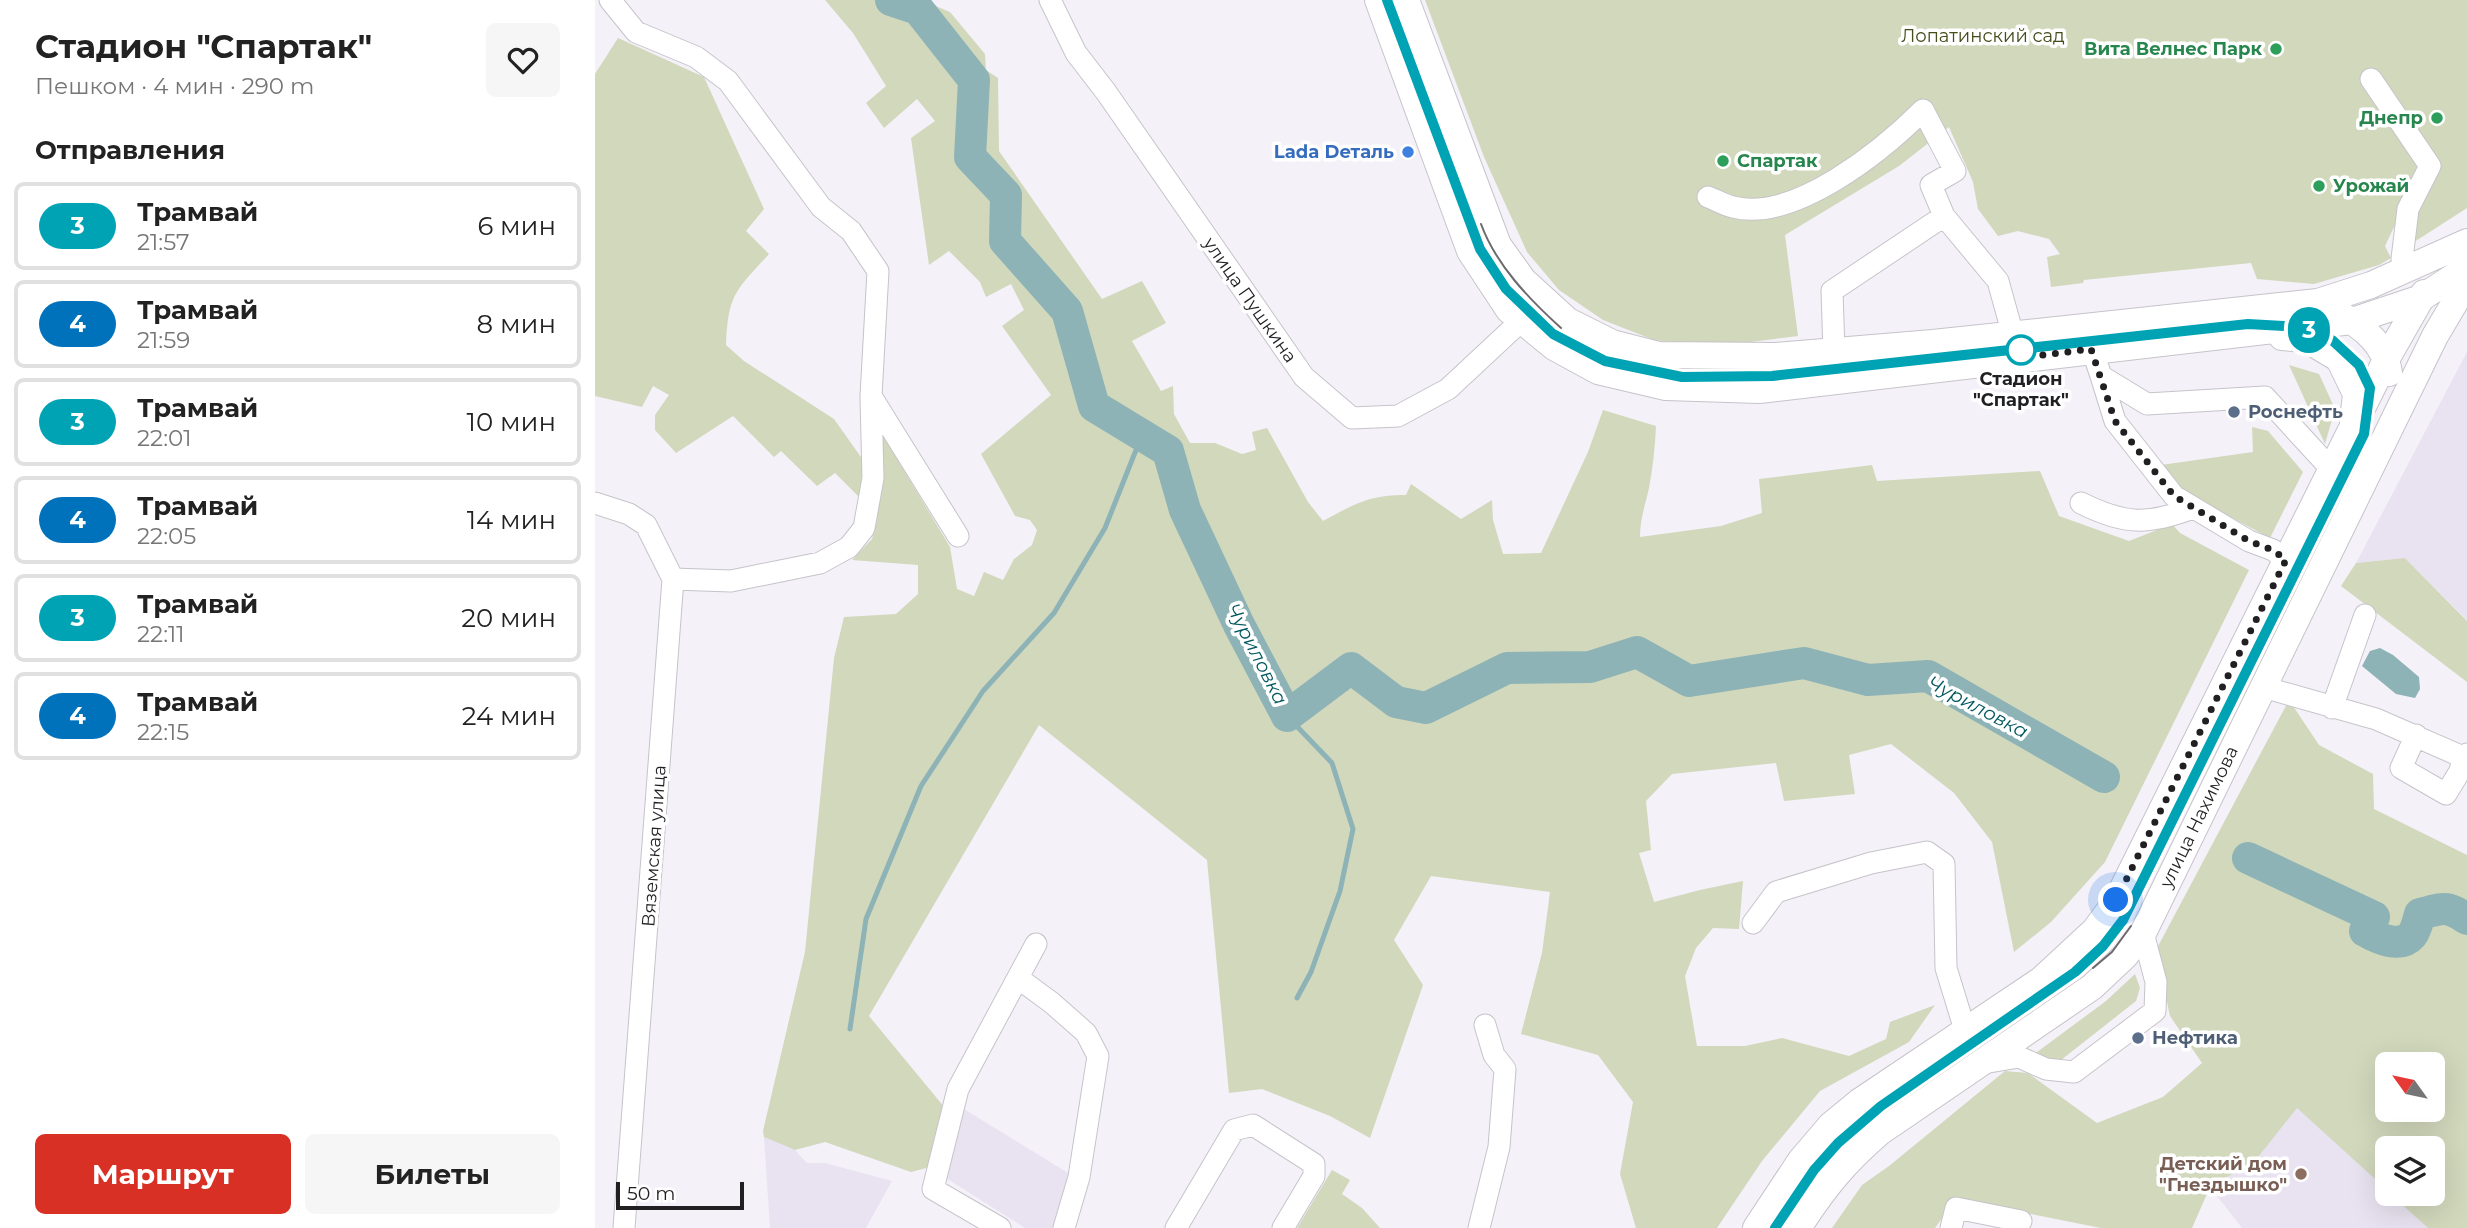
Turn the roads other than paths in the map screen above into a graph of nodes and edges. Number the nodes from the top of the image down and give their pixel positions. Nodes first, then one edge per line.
1 (610, 0) edge
2 (1051, 0) edge
3 (1378, 0) edge
4 (1406, 0) edge
5 (2371, 79) dead end
6 (1707, 197) dead end
7 (1944, 216) junction
8 (2463, 253) edge
9 (2404, 271) junction
10 (2467, 282) edge
11 (2421, 298) junction
12 (2318, 302) junction
13 (1521, 320) junction
14 (2351, 321) junction
15 (2013, 335) junction
16 (2238, 335) junction
17 (2089, 339) junction
18 (1834, 352) junction
19 (2387, 358) junction
20 (2101, 376) junction
21 (871, 396) junction
22 (2352, 430) junction
23 (2383, 440) junction
24 (2332, 470) junction
25 (595, 503) edge
26 (2081, 503) dead end
27 (2193, 508) junction
28 (958, 536) dead end
29 (2286, 560) junction
30 (673, 579) junction
31 (2365, 615) dead end
32 (2263, 687) junction
33 (2332, 708) junction
34 (2416, 736) junction
35 (2464, 767) edge
36 (1753, 923) dead end
37 (2143, 933) junction
38 (1036, 944) dead end
39 (1017, 978) junction
40 (1485, 1025) dead end
41 (1965, 1030) junction
42 (1978, 1064) junction
43 (2021, 1221) dead end
44 (624, 1228) edge
45 (1000, 1228) edge
46 (1064, 1228) edge
47 (1176, 1228) edge
48 (1283, 1228) edge
49 (1479, 1228) edge
50 (1756, 1228) edge
51 (1798, 1228) edge
52 (1951, 1228) edge

1 - 21 street
2 - 13 street, улица Пушкина
3 - 13 main road
4 - 18 main road
5 - 9 street
6 - 7 street
7 - 15 street
7 - 18 street
8 - 9 main road
8 - 11 main road, улица Нахимова
9 - 12 main road
10 - 23 main road, улица Нахимова
11 - 14 main road
11 - 19 main road, улица Нахимова
12 - 14 main road
12 - 17 main road
13 - 17 main road
14 - 16 main road
14 - 19 main road
15 - 17 main road
15 - 18 main road
16 - 17 main road
16 - 22 main road, улица Нахимова
17 - 20 street
19 - 22 main road, улица Нахимова
19 - 23 main road, улица Нахимова
20 - 24 street
20 - 27 street
21 - 28 street
21 - 30 street
22 - 24 main road, улица Нахимова
23 - 32 main road, улица Нахимова
24 - 29 main road, улица Нахимова
25 - 30 street
26 - 27 street
27 - 29 street
29 - 41 main road, улица Нахимова
30 - 44 street, Вяземская улица
31 - 33 street
32 - 33 street
32 - 37 main road, улица Нахимова
33 - 34 street
34 - 35 street
34 - 35 street
36 - 41 street
37 - 42 main road, улица Нахимова
37 - 42 street
38 - 39 street
39 - 45 street
39 - 46 street
40 - 49 street
41 - 50 main road, улица Нахимова
42 - 51 main road, улица Нахимова
43 - 52 street
47 - 48 street

